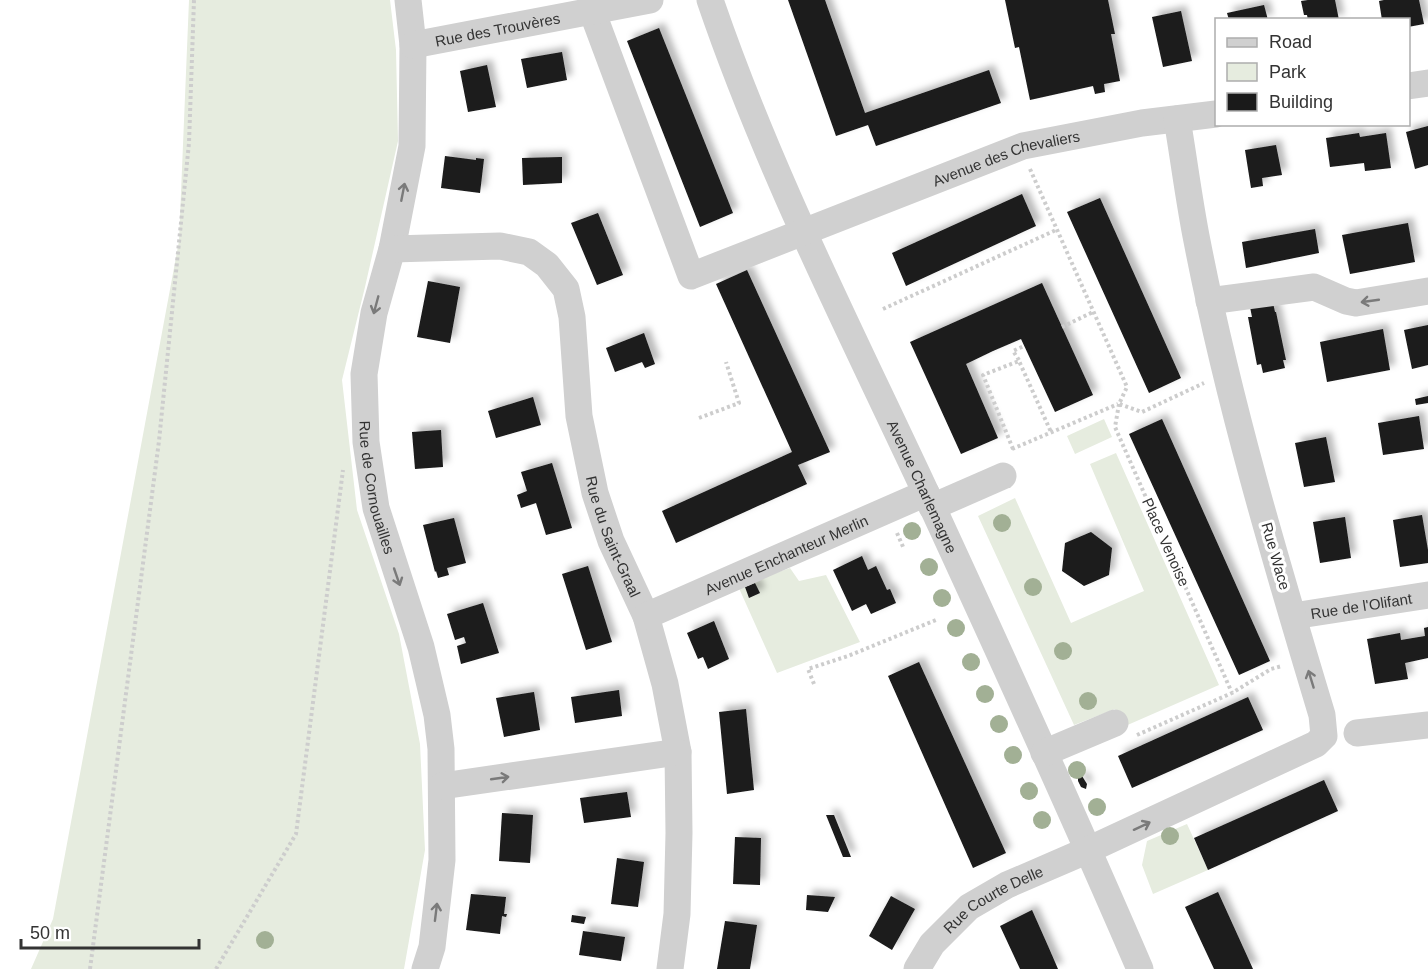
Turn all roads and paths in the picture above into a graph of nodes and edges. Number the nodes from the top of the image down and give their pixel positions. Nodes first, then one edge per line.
1 (194, 0) edge
2 (408, 0) edge
3 (650, 0) edge
4 (710, 0) edge
5 (592, 11) junction
6 (413, 45) junction
7 (1428, 83) edge
8 (1410, 86) edge
9 (1215, 114) edge
10 (1177, 119) junction
11 (1028, 164) dead end
12 (1056, 230) junction
13 (804, 231) junction
14 (392, 249) junction
15 (1428, 291) edge
16 (1209, 301) junction
17 (883, 309) dead end
18 (1093, 312) junction
19 (1062, 327) dead end
20 (1024, 346) dead end
21 (1019, 361) junction
22 (726, 362) dead end
23 (1213, 379) dead end
24 (1119, 404) junction
25 (699, 418) dead end
26 (1051, 432) junction
27 (1013, 449) junction
28 (1003, 464) joint
29 (343, 470) dead end
30 (929, 500) junction
31 (1428, 595) edge
32 (646, 616) junction
33 (1293, 616) junction
34 (936, 620) dead end
35 (1291, 663) dead end
36 (814, 684) dead end
37 (1232, 693) junction
38 (1428, 724) edge
39 (1125, 729) joint
40 (1357, 733) dead end
41 (678, 752) junction
42 (1044, 753) junction
43 (442, 786) junction
44 (1088, 850) junction
45 (90, 969) edge
46 (216, 969) edge
47 (425, 969) edge
48 (670, 969) edge
49 (917, 969) edge
50 (1140, 969) edge

1 - 45 path
2 - 6 street, Rue de Cornouailles
3 - 5 street, Rue des Trouvères
4 - 13 street, Avenue Charlemagne
5 - 6 street, Rue des Trouvères
5 - 13 street, Avenue des Chevaliers
14 -> 6 street, Rue de Cornouailles
7 - 8 street
9 - 10 street, Avenue des Chevaliers
10 - 13 street, Avenue des Chevaliers
10 - 16 street, Rue Wace
11 - 12 path, Place Venoise
12 - 17 path
12 - 18 path, Place Venoise
13 - 30 street, Avenue Charlemagne
14 - 32 street, Rue du Saint-Graal
14 -> 43 street, Rue de Cornouailles
15 -> 16 street
16 - 33 street, Rue Wace
18 - 19 path
18 - 24 path, Place Venoise
20 - 21 path
21 - 26 path
21 - 27 path
22 - 25 path
23 - 24 path
24 - 26 path
24 - 37 path, Place Venoise
26 - 27 path
27 - 28 path
28 - 30 street, Avenue Enchanteur Merlin
29 - 46 path
30 - 32 street, Avenue Enchanteur Merlin
30 - 42 street, Avenue Charlemagne
31 - 33 street, Rue de l'Olifant
32 - 41 street, Rue du Saint-Graal
44 -> 33 street, Rue Wace
34 - 36 path
35 - 37 path
37 - 39 path
38 - 40 street
39 - 42 street
43 -> 41 street
41 - 48 street, Rue du Saint-Graal
42 - 44 street, Avenue Charlemagne
47 -> 43 street, Rue de Cornouailles
44 - 49 street, Rue Courte Delle
44 - 50 street, Avenue Charlemagne

